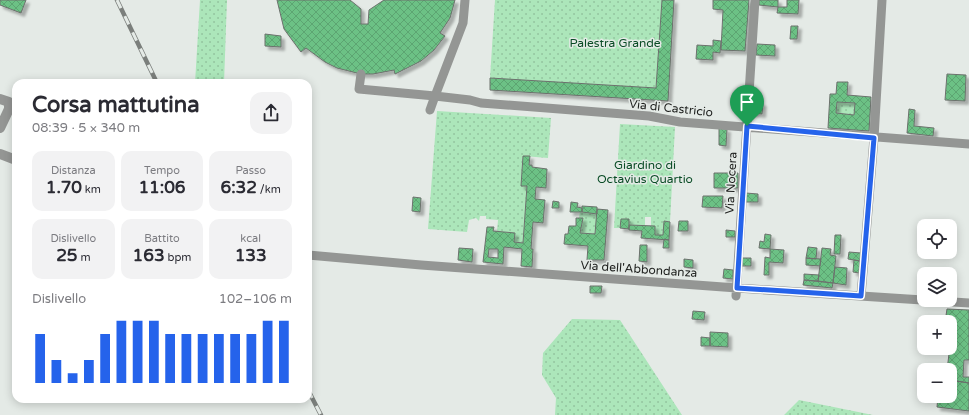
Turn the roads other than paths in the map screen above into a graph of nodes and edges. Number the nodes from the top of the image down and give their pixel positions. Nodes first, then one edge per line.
1 (465, 0) edge
2 (755, 0) edge
3 (882, 0) edge
4 (361, 74) dead end
5 (435, 96) junction
6 (0, 99) edge
7 (430, 110) dead end
8 (747, 126) junction
9 (0, 128) edge
10 (874, 138) junction
11 (969, 144) edge
12 (0, 154) edge
13 (12, 158) edge
14 (312, 255) edge
15 (737, 292) junction
16 (861, 296) junction
17 (969, 303) edge

1 - 5 street
2 - 8 street, Via Nocera
3 - 10 street
4 - 5 street, Via di Castricio
5 - 7 street
5 - 8 street, Via di Castricio
6 - 9 street
8 - 10 street, Via di Castricio
8 - 15 street, Via Nocera
10 - 11 street, Via di Castricio
10 - 16 street
12 - 13 street
14 - 15 street, Via dell'Abbondanza
15 - 16 street, Via dell'Abbondanza
16 - 17 street, Via dell'Abbondanza

